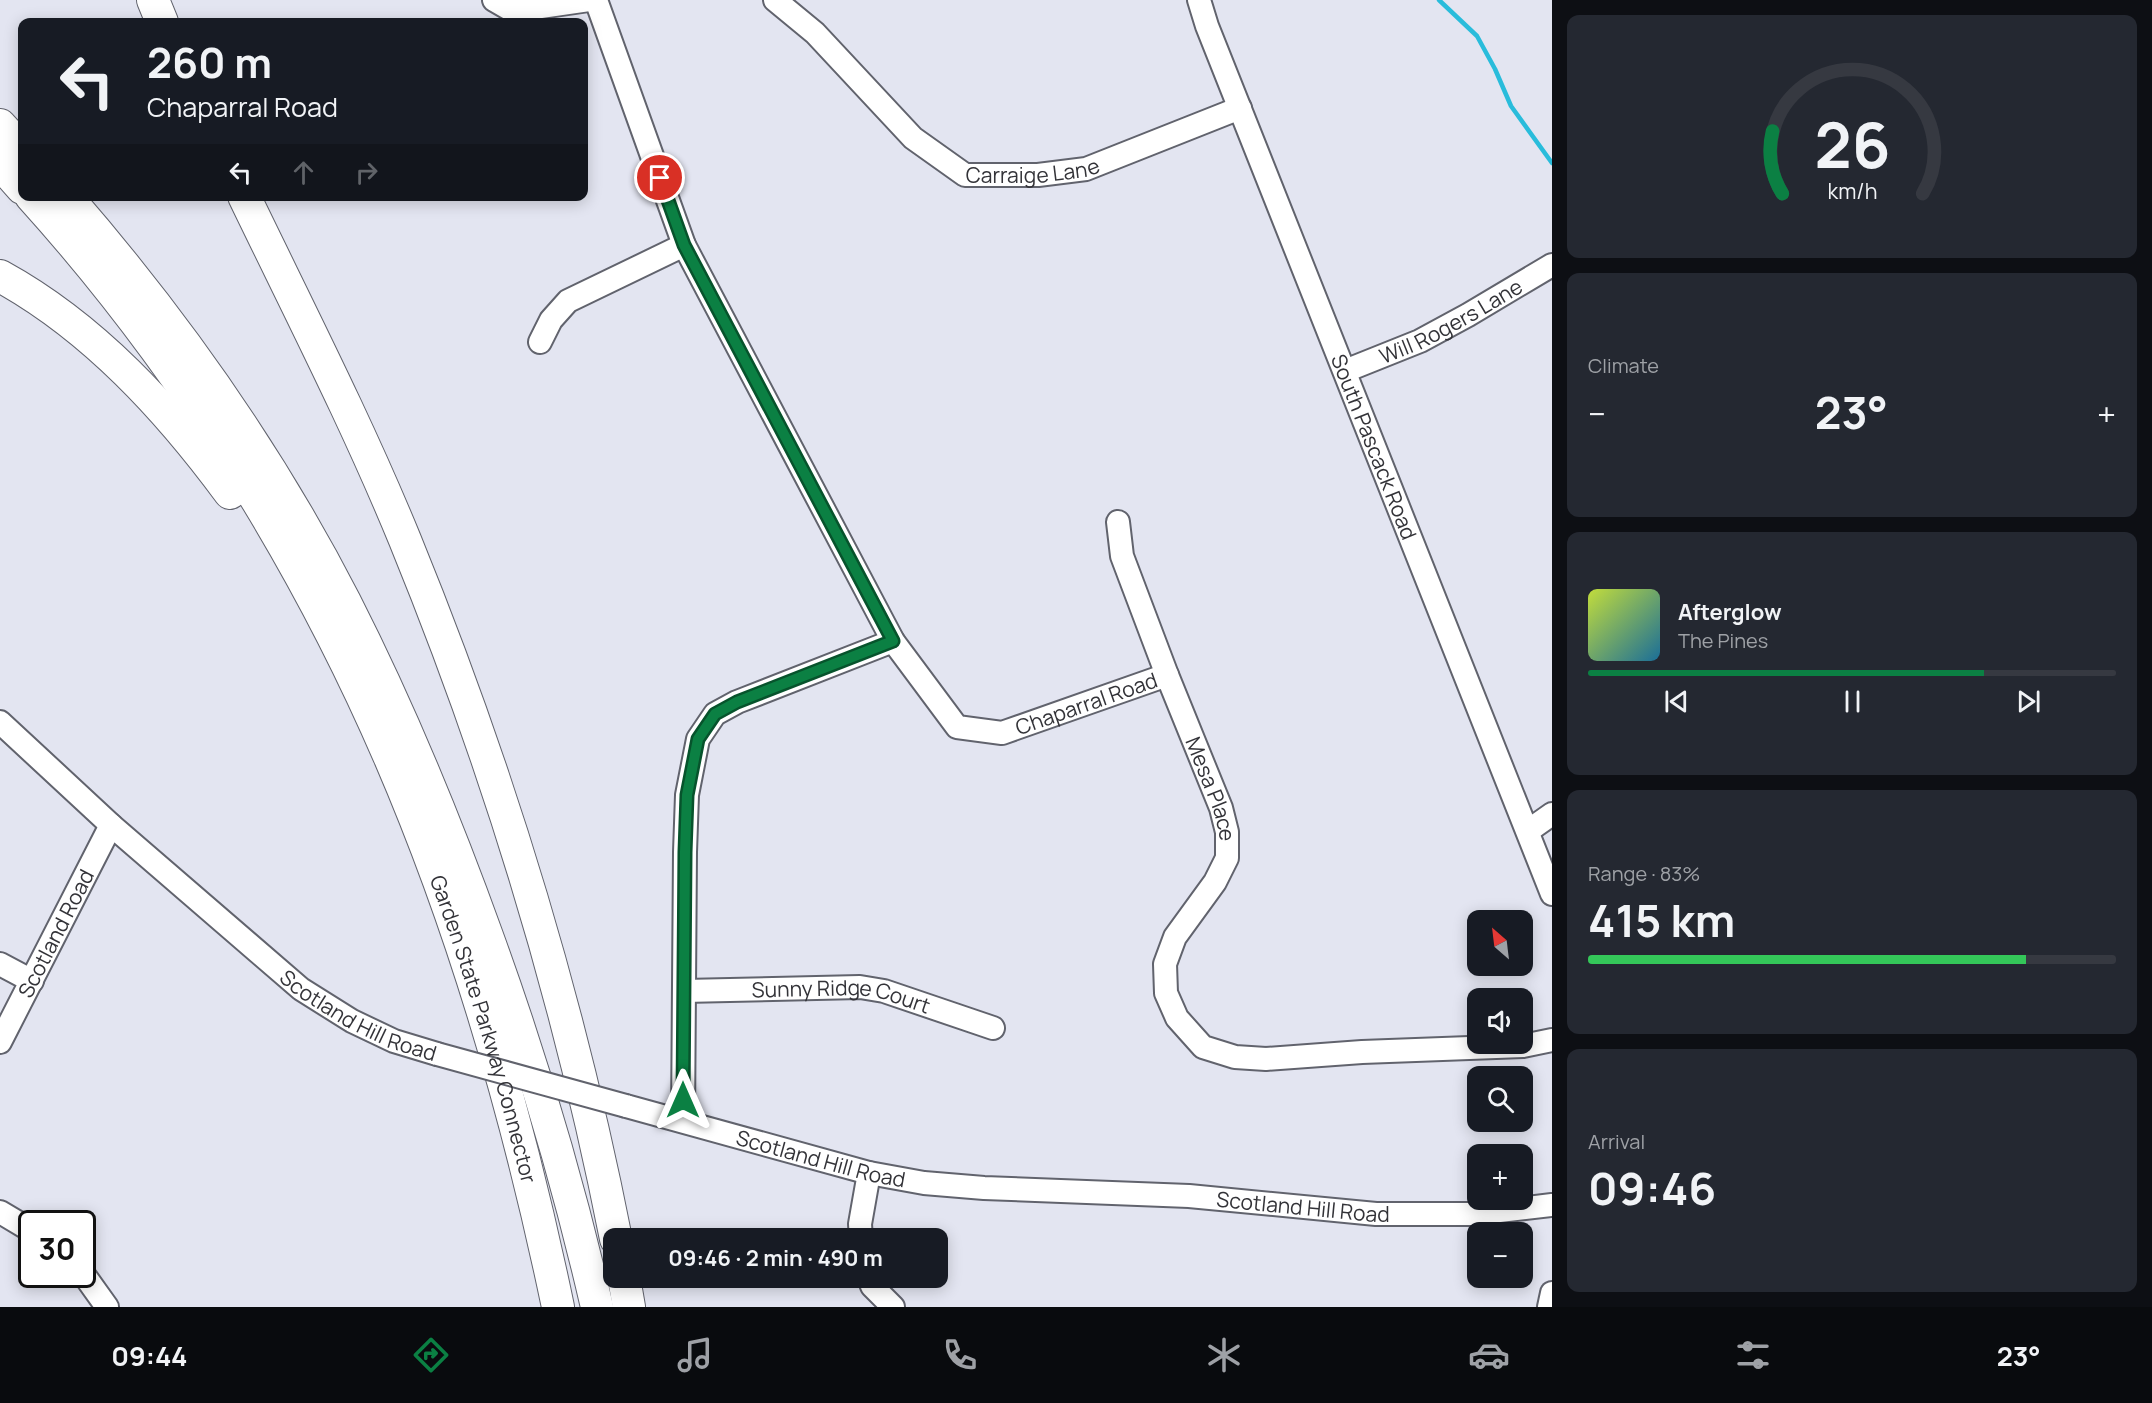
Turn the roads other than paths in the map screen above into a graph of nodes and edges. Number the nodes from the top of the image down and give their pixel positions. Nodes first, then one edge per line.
1 (153, 0) edge
2 (177, 0) edge
3 (494, 0) edge
4 (589, 0) edge
5 (596, 0) edge
6 (775, 0) edge
7 (1198, 0) edge
8 (160, 18) edge
9 (183, 18) edge
10 (1240, 108) junction
11 (0, 125) edge
12 (18, 145) edge
13 (0, 163) edge
14 (18, 183) edge
15 (35, 201) edge
16 (70, 201) edge
17 (246, 201) edge
18 (684, 245) junction
19 (1552, 265) edge
20 (0, 276) edge
21 (540, 342) dead end
22 (1345, 371) junction
23 (1118, 522) dead end
24 (893, 641) junction
25 (1167, 675) junction
26 (0, 722) edge
27 (390, 758) junction
28 (1552, 814) edge
29 (111, 825) junction
30 (1528, 831) junction
31 (1552, 894) edge
32 (0, 964) edge
33 (32, 981) junction
34 (684, 991) junction
35 (993, 1028) dead end
36 (1552, 1040) edge
37 (0, 1042) edge
38 (683, 1121) junction
39 (869, 1173) junction
40 (1552, 1205) edge
41 (0, 1212) edge
42 (18, 1223) edge
43 (614, 1228) edge
44 (860, 1228) edge
45 (93, 1288) edge
46 (626, 1288) edge
47 (874, 1288) edge
48 (1552, 1293) edge
49 (107, 1307) edge
50 (558, 1307) edge
51 (597, 1307) edge
52 (629, 1307) edge
53 (893, 1307) edge
54 (1549, 1307) edge

1 - 8 highway
2 - 9 highway
3 - 4 street
5 - 18 street, Chaparral Road
6 - 10 street, Carraige Lane
7 - 10 street, South Pascack Road
10 - 22 street, South Pascack Road
11 - 12 highway
13 - 14 highway
15 - 27 highway
16 - 51 highway
17 - 43 highway
18 - 21 street
18 - 24 street, Chaparral Road
19 - 22 street, Will Rogers Lane
20 - 27 highway
22 - 30 street, South Pascack Road
23 - 25 street, Mesa Place
24 - 25 street, Chaparral Road
24 - 34 street
25 - 36 street, Mesa Place
26 - 29 street, Scotland Hill Road
27 - 50 highway, Garden State Parkway Connector
28 - 30 street
29 - 33 street, Scotland Road
29 - 38 street, Scotland Hill Road, bridge
30 - 31 street, South Pascack Road
32 - 33 street
33 - 37 street, Scotland Road
34 - 35 street, Sunny Ridge Court
34 - 38 street
38 - 39 street, Scotland Hill Road
39 - 40 street, Scotland Hill Road
39 - 44 street
41 - 42 street
45 - 49 street
46 - 52 highway
47 - 53 street
48 - 54 street

